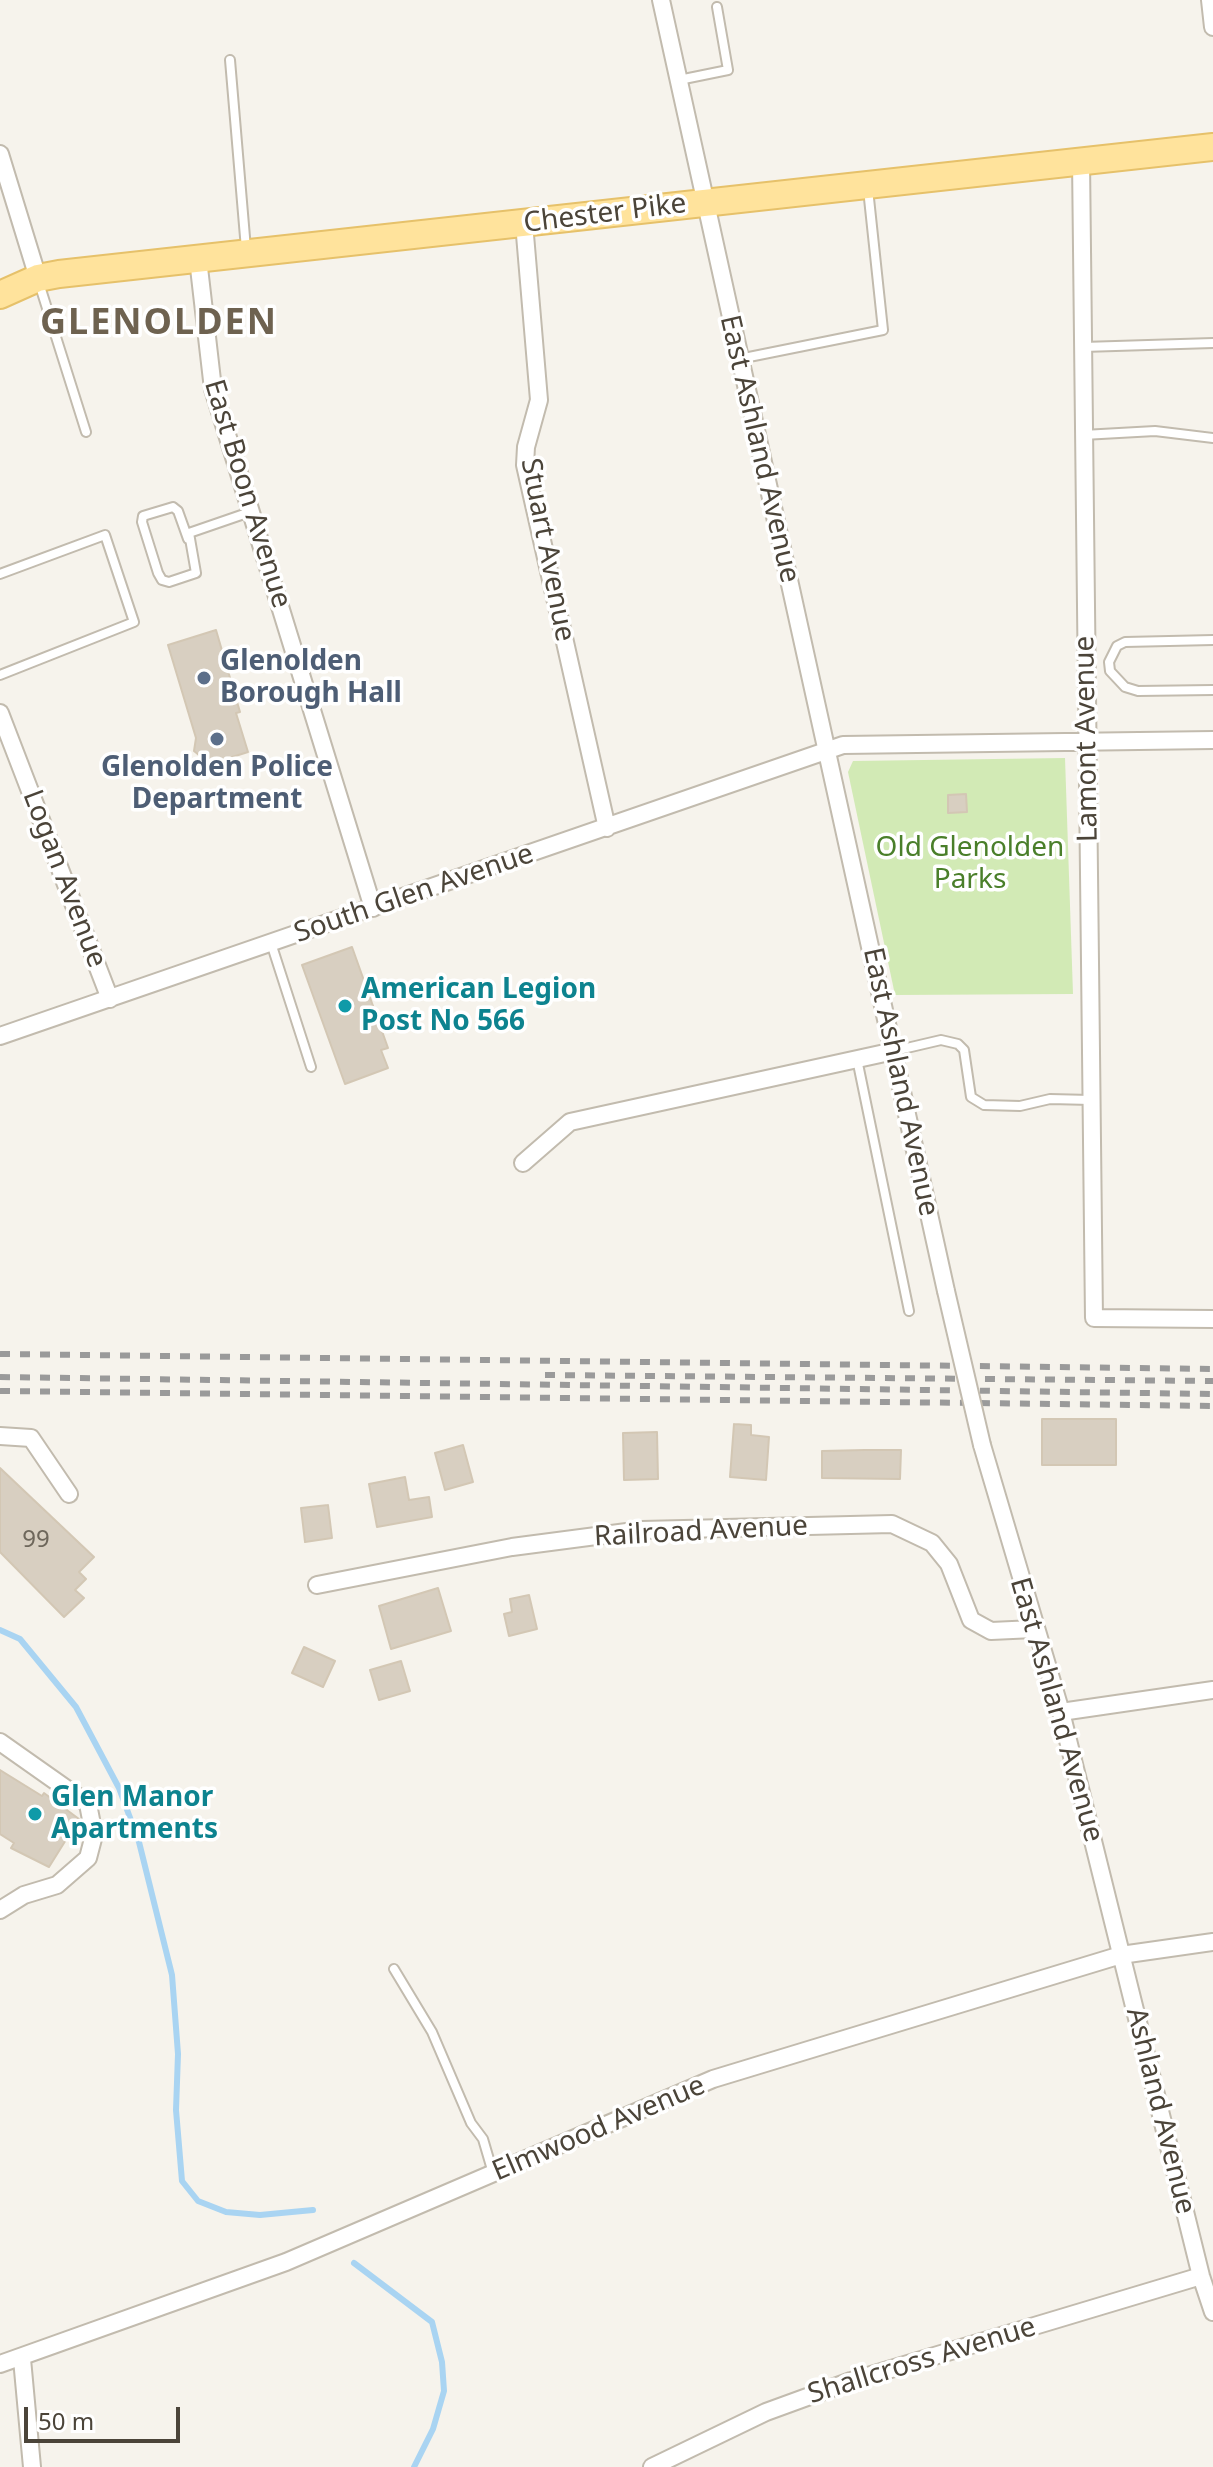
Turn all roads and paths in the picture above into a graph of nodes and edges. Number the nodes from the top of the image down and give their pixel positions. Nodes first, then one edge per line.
1 (661, 0) edge
2 (1210, 0) edge
3 (717, 7) dead end
4 (1213, 27) edge
5 (230, 60) dead end
6 (679, 80) junction
7 (1213, 147) edge
8 (0, 154) edge
9 (1081, 160) junction
10 (868, 184) junction
11 (705, 202) junction
12 (524, 223) junction
13 (247, 254) junction
14 (198, 259) junction
15 (38, 278) junction
16 (0, 295) edge
17 (1213, 343) edge
18 (1083, 347) junction
19 (739, 359) junction
20 (86, 432) dead end
21 (1083, 435) junction
22 (1213, 438) edge
23 (251, 512) junction
24 (188, 539) junction
25 (0, 574) edge
26 (1213, 640) edge
27 (1086, 661) junction
28 (1109, 662) junction
29 (0, 675) edge
30 (1213, 690) edge
31 (0, 713) edge
32 (1213, 740) edge
33 (1087, 741) junction
34 (827, 750) junction
35 (607, 828) junction
36 (373, 908) junction
37 (271, 943) junction
38 (110, 999) junction
39 (0, 1036) edge
40 (894, 1051) junction
41 (857, 1059) junction
42 (311, 1067) dead end
43 (1091, 1100) junction
44 (523, 1163) dead end
45 (909, 1311) dead end
46 (1213, 1319) edge
47 (0, 1436) edge
48 (69, 1494) dead end
49 (317, 1585) dead end
50 (1034, 1629) junction
51 (1213, 1690) edge
52 (1061, 1712) junction
53 (0, 1742) edge
54 (0, 1910) edge
55 (1213, 1942) edge
56 (1121, 1955) junction
57 (394, 1969) dead end
58 (493, 2173) junction
59 (1201, 2276) junction
60 (1213, 2312) edge
61 (22, 2359) junction
62 (0, 2364) edge
63 (32, 2467) edge
64 (652, 2467) edge

1 - 6 street, East Ashland Avenue
2 - 4 street
3 - 6 lane
5 - 13 lane
6 - 11 street, East Ashland Avenue
7 - 9 main road, Chester Pike
8 - 15 street
9 - 10 main road, Chester Pike
9 - 18 street, Lamont Avenue
10 - 11 main road, Chester Pike
10 - 19 lane
11 - 12 main road, Chester Pike
11 - 19 street, East Ashland Avenue
12 - 13 main road, Chester Pike
12 - 35 street, Stuart Avenue
13 - 14 main road, Chester Pike
14 - 15 main road, Chester Pike
14 - 23 street, East Boon Avenue
15 - 16 main road, Chester Pike
15 - 20 lane
17 - 18 lane
18 - 21 street, Lamont Avenue
19 - 34 street, East Ashland Avenue
21 - 22 lane
21 - 27 street, Lamont Avenue
23 - 24 lane
23 - 36 street, East Boon Avenue
24 - 24 lane
25 - 29 lane
26 - 28 lane
27 - 28 lane
27 - 33 street, Lamont Avenue
28 - 30 lane
31 - 38 street, Logan Avenue
32 - 33 street, South Glen Avenue
33 - 34 street, South Glen Avenue
33 - 43 street, Lamont Avenue
34 - 35 street, South Glen Avenue
34 - 40 street, East Ashland Avenue
35 - 36 street, South Glen Avenue
36 - 37 street, South Glen Avenue
37 - 38 street, South Glen Avenue
37 - 42 lane
38 - 39 street, South Glen Avenue
40 - 41 street
40 - 43 lane
40 - 50 street, East Ashland Avenue, bridge
41 - 44 street
41 - 45 lane
43 - 46 street, Lamont Avenue
47 - 48 street
49 - 50 street, Railroad Avenue
50 - 52 street, East Ashland Avenue
51 - 52 street
52 - 56 street, East Ashland Avenue
53 - 54 street
55 - 56 street, Elmwood Avenue
56 - 58 street, Elmwood Avenue
56 - 59 street, Ashland Avenue
57 - 58 lane
58 - 61 street, Elmwood Avenue
59 - 60 street, Ashland Avenue
59 - 64 street, Shallcross Avenue
61 - 62 street, Elmwood Avenue
61 - 63 street

